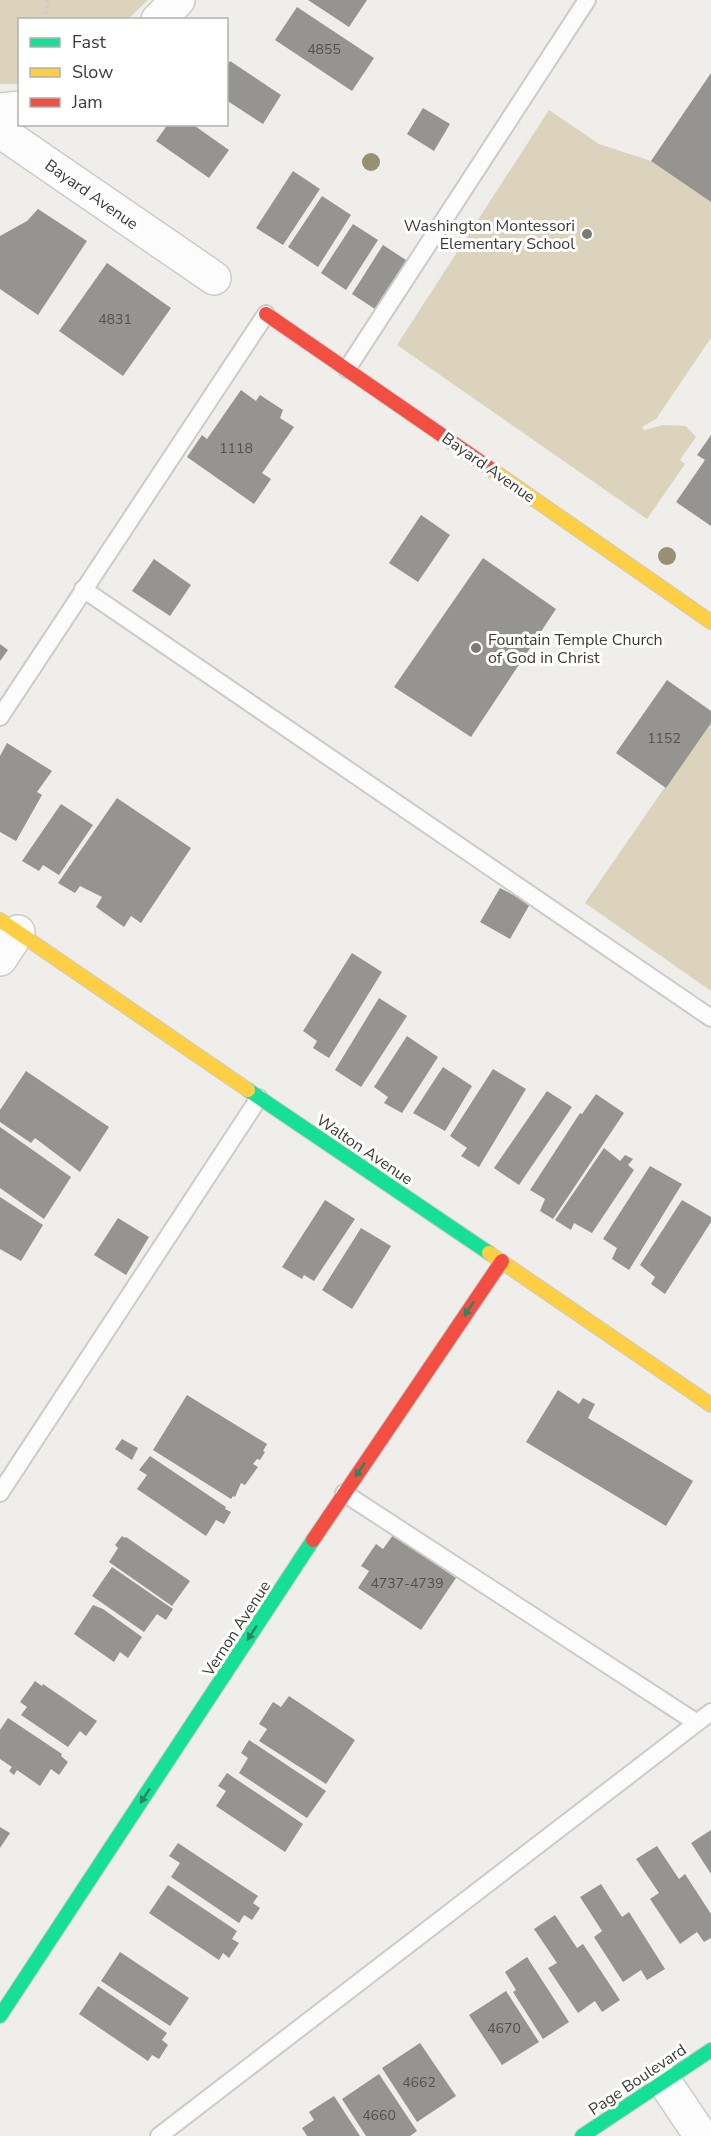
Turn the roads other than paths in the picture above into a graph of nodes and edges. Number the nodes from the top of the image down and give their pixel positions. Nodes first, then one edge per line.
1 (178, 0) edge
2 (587, 0) edge
3 (160, 18) edge
4 (18, 108) edge
5 (0, 111) edge
6 (0, 131) edge
7 (214, 278) dead end
8 (266, 314) joint
9 (347, 369) junction
10 (83, 589) junction
11 (711, 622) edge
12 (0, 717) edge
13 (9, 926) edge
14 (0, 959) edge
15 (711, 1018) edge
16 (259, 1098) junction
17 (502, 1261) junction
18 (711, 1405) edge
19 (0, 1492) edge
20 (344, 1493) junction
21 (711, 1712) edge
22 (697, 1723) junction
23 (0, 2016) edge
24 (711, 2050) edge
25 (664, 2081) junction
26 (159, 2136) edge
27 (582, 2136) edge
28 (700, 2136) edge

1 - 3 street
2 - 9 lane
4 - 5 street
6 - 7 street, Bayard Avenue
8 - 9 street, Bayard Avenue
8 - 10 lane
9 - 11 street, Bayard Avenue
10 - 12 lane
10 - 15 lane
13 - 14 street
13 - 16 street, Walton Avenue
16 - 17 street, Walton Avenue
16 - 19 lane
17 - 18 street, Walton Avenue
17 -> 20 street, Vernon Avenue
20 - 22 lane
20 -> 23 street, Vernon Avenue
21 - 22 lane
22 - 26 lane
24 - 25 street, Page Boulevard
25 - 27 street, Page Boulevard
25 - 28 street

